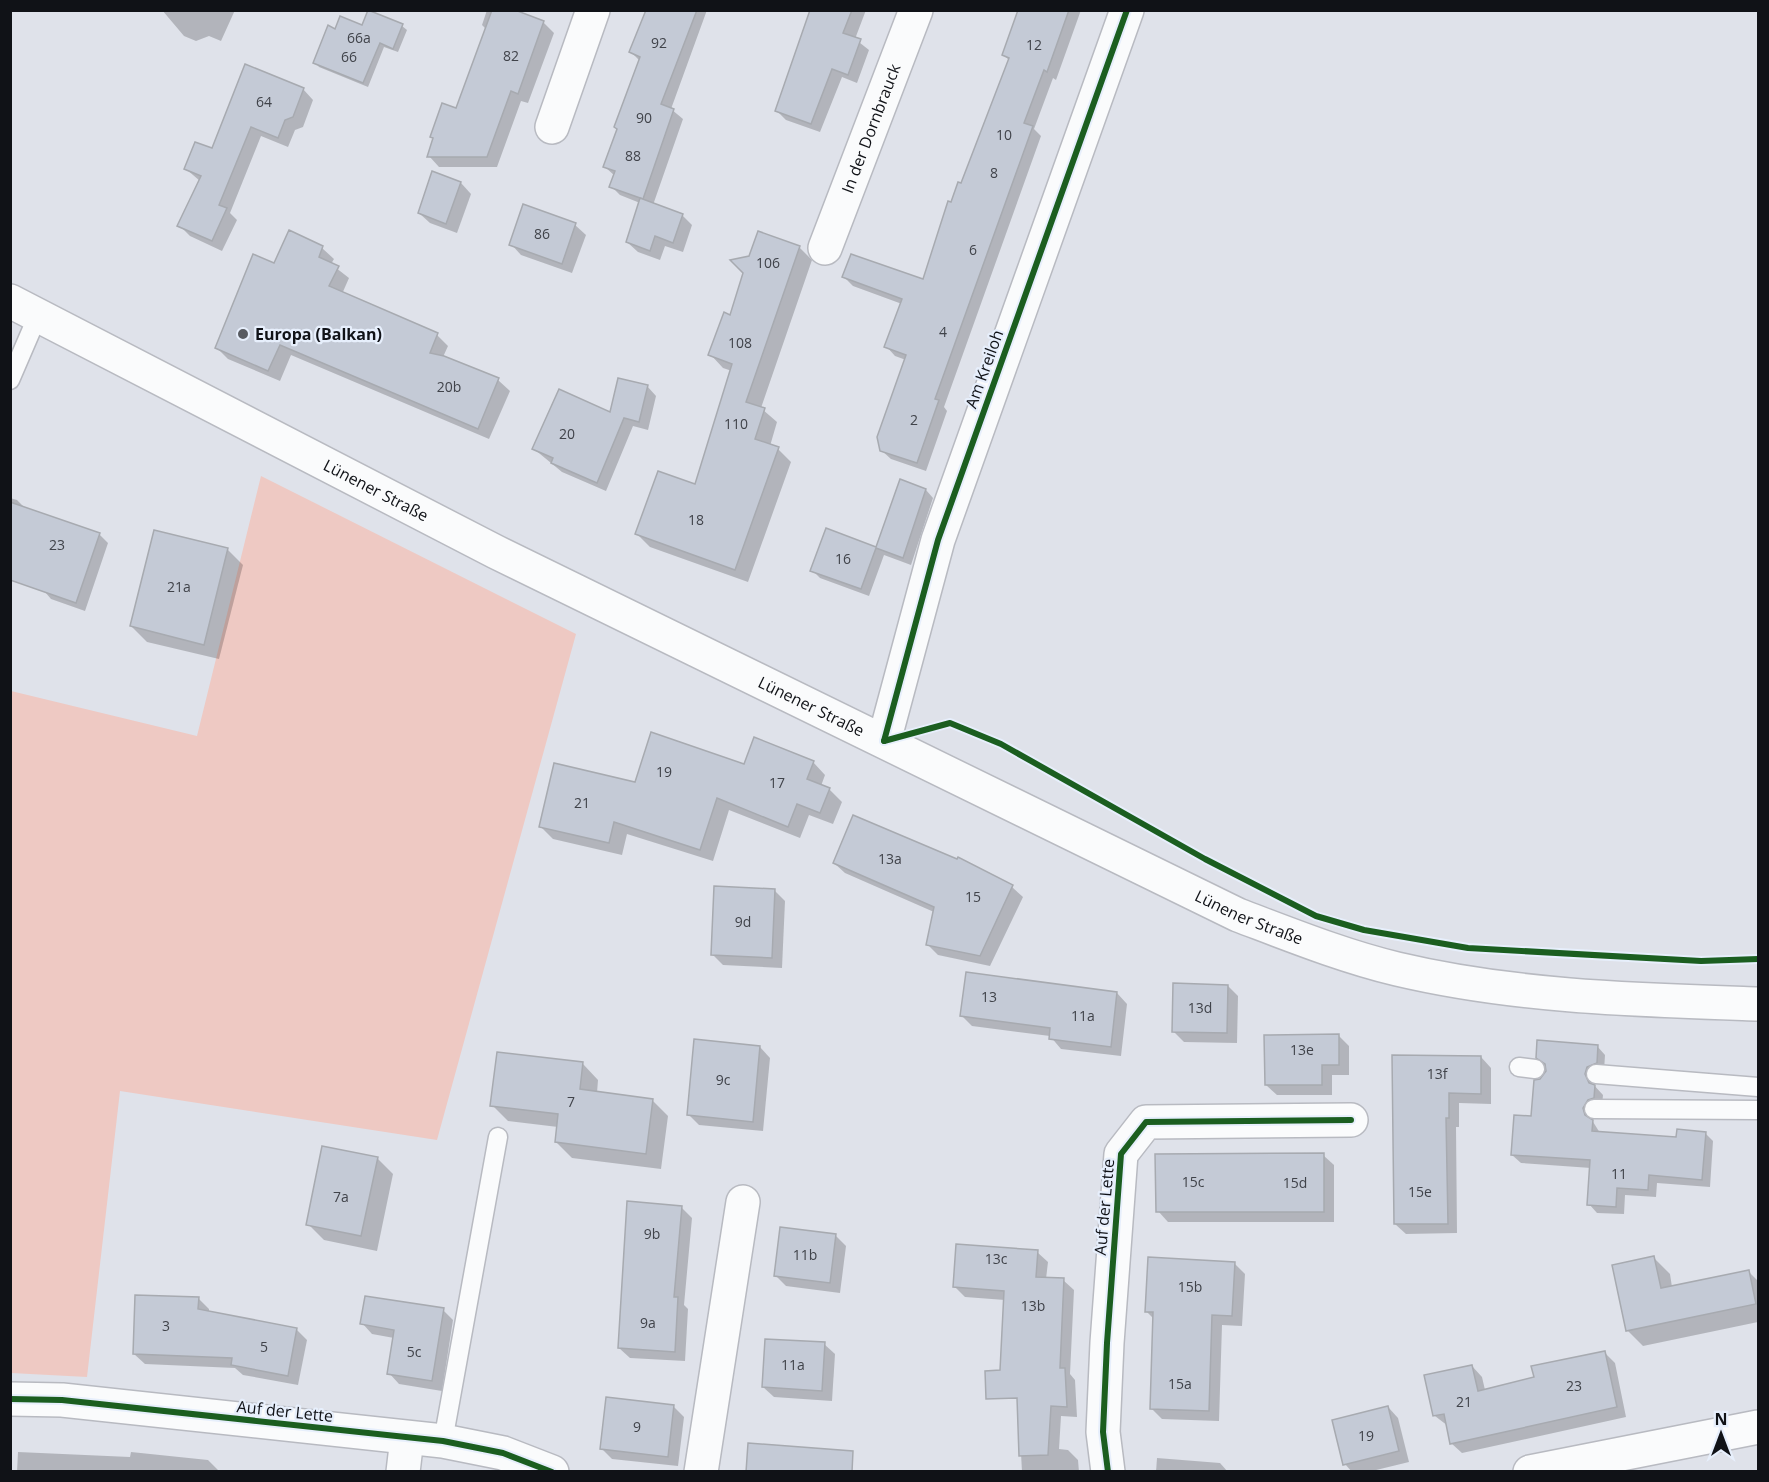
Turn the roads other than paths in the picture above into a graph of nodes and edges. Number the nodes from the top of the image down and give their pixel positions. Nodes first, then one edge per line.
1 (594, 10) edge
2 (916, 10) edge
3 (1127, 10) edge
4 (552, 128) dead end
5 (825, 248) dead end
6 (24, 308) edge
7 (10, 380) edge
8 (884, 741) junction
9 (1758, 1004) edge
10 (1596, 1074) dead end
11 (1758, 1087) edge
12 (1594, 1109) dead end
13 (1758, 1110) edge
14 (1351, 1120) dead end
15 (498, 1137) dead end
16 (743, 1202) dead end
17 (10, 1399) edge
18 (1758, 1428) edge
19 (407, 1438) junction
20 (443, 1441) junction
21 (404, 1472) edge
22 (552, 1472) edge
23 (701, 1472) edge
24 (1108, 1472) edge
25 (1530, 1472) edge

1 - 4 street
2 - 5 street, In der Dornbrauck
3 - 8 street, Am Kreiloh
6 - 7 lane
6 - 8 street, Lünener Straße
8 - 9 street, Lünener Straße
10 - 11 lane
12 - 13 lane
14 - 24 street, Auf der Lette
15 - 20 lane
16 - 23 street
17 - 19 street, Auf der Lette
18 - 25 street
19 - 20 street, Auf der Lette
19 - 21 street
20 - 22 street, Auf der Lette

